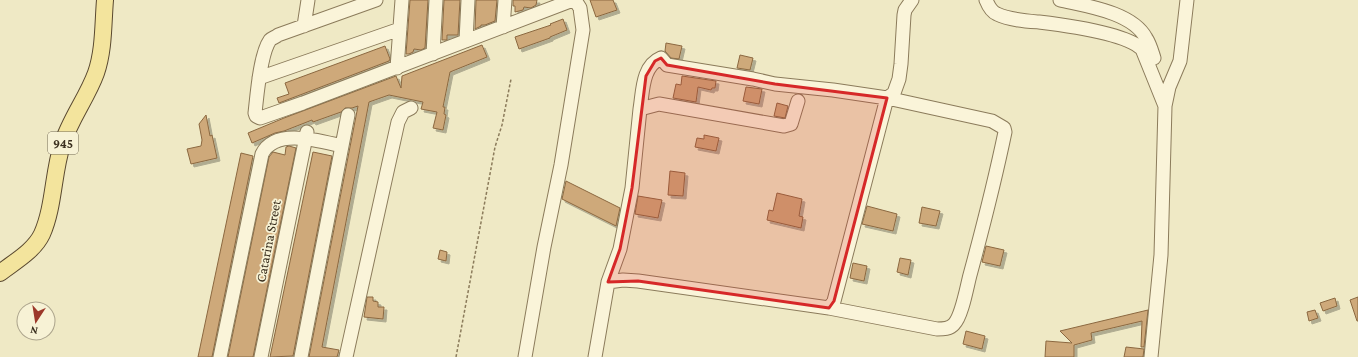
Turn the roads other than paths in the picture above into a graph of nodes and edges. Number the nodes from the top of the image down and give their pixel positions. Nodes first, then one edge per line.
1 (105, 0) edge
2 (308, 0) edge
3 (341, 0) edge
4 (376, 0) edge
5 (402, 0) edge
6 (436, 0) edge
7 (468, 0) edge
8 (505, 0) edge
9 (540, 0) edge
10 (574, 0) edge
11 (912, 0) edge
12 (986, 0) edge
13 (1060, 0) edge
14 (1187, 0) edge
15 (339, 13) junction
16 (538, 14) junction
17 (304, 26) junction
18 (503, 27) junction
19 (400, 29) junction
20 (466, 42) junction
21 (433, 54) junction
22 (397, 68) junction
23 (259, 78) junction
24 (1159, 90) junction
25 (887, 98) junction
26 (798, 101) dead end
27 (1165, 106) junction
28 (411, 108) dead end
29 (640, 109) junction
30 (348, 116) dead end
31 (306, 135) junction
32 (342, 146) junction
33 (0, 274) edge
34 (608, 282) junction
35 (829, 308) junction
36 (220, 357) edge
37 (261, 357) edge
38 (301, 357) edge
39 (346, 357) edge
40 (525, 357) edge
41 (595, 357) edge
42 (1151, 357) edge

1 - 33 main road, 945
2 - 17 street
3 - 15 street
4 - 15 street
5 - 19 street
6 - 21 street
7 - 20 street
8 - 18 street
9 - 16 street
10 - 16 street
10 - 40 street
11 - 25 street
12 - 24 street
13 - 24 street
14 - 27 street
15 - 17 street
16 - 18 street
17 - 23 street
18 - 20 street
19 - 22 street
19 - 23 street
20 - 21 street
21 - 22 street
22 - 23 street
24 - 27 street
25 - 29 street
25 - 35 street
25 - 35 street
26 - 29 street
27 - 42 street
28 - 39 street
29 - 34 street
30 - 32 street
31 - 32 street
31 - 36 street
31 - 37 street, Catarina Street
32 - 38 street
34 - 35 street
34 - 41 street

